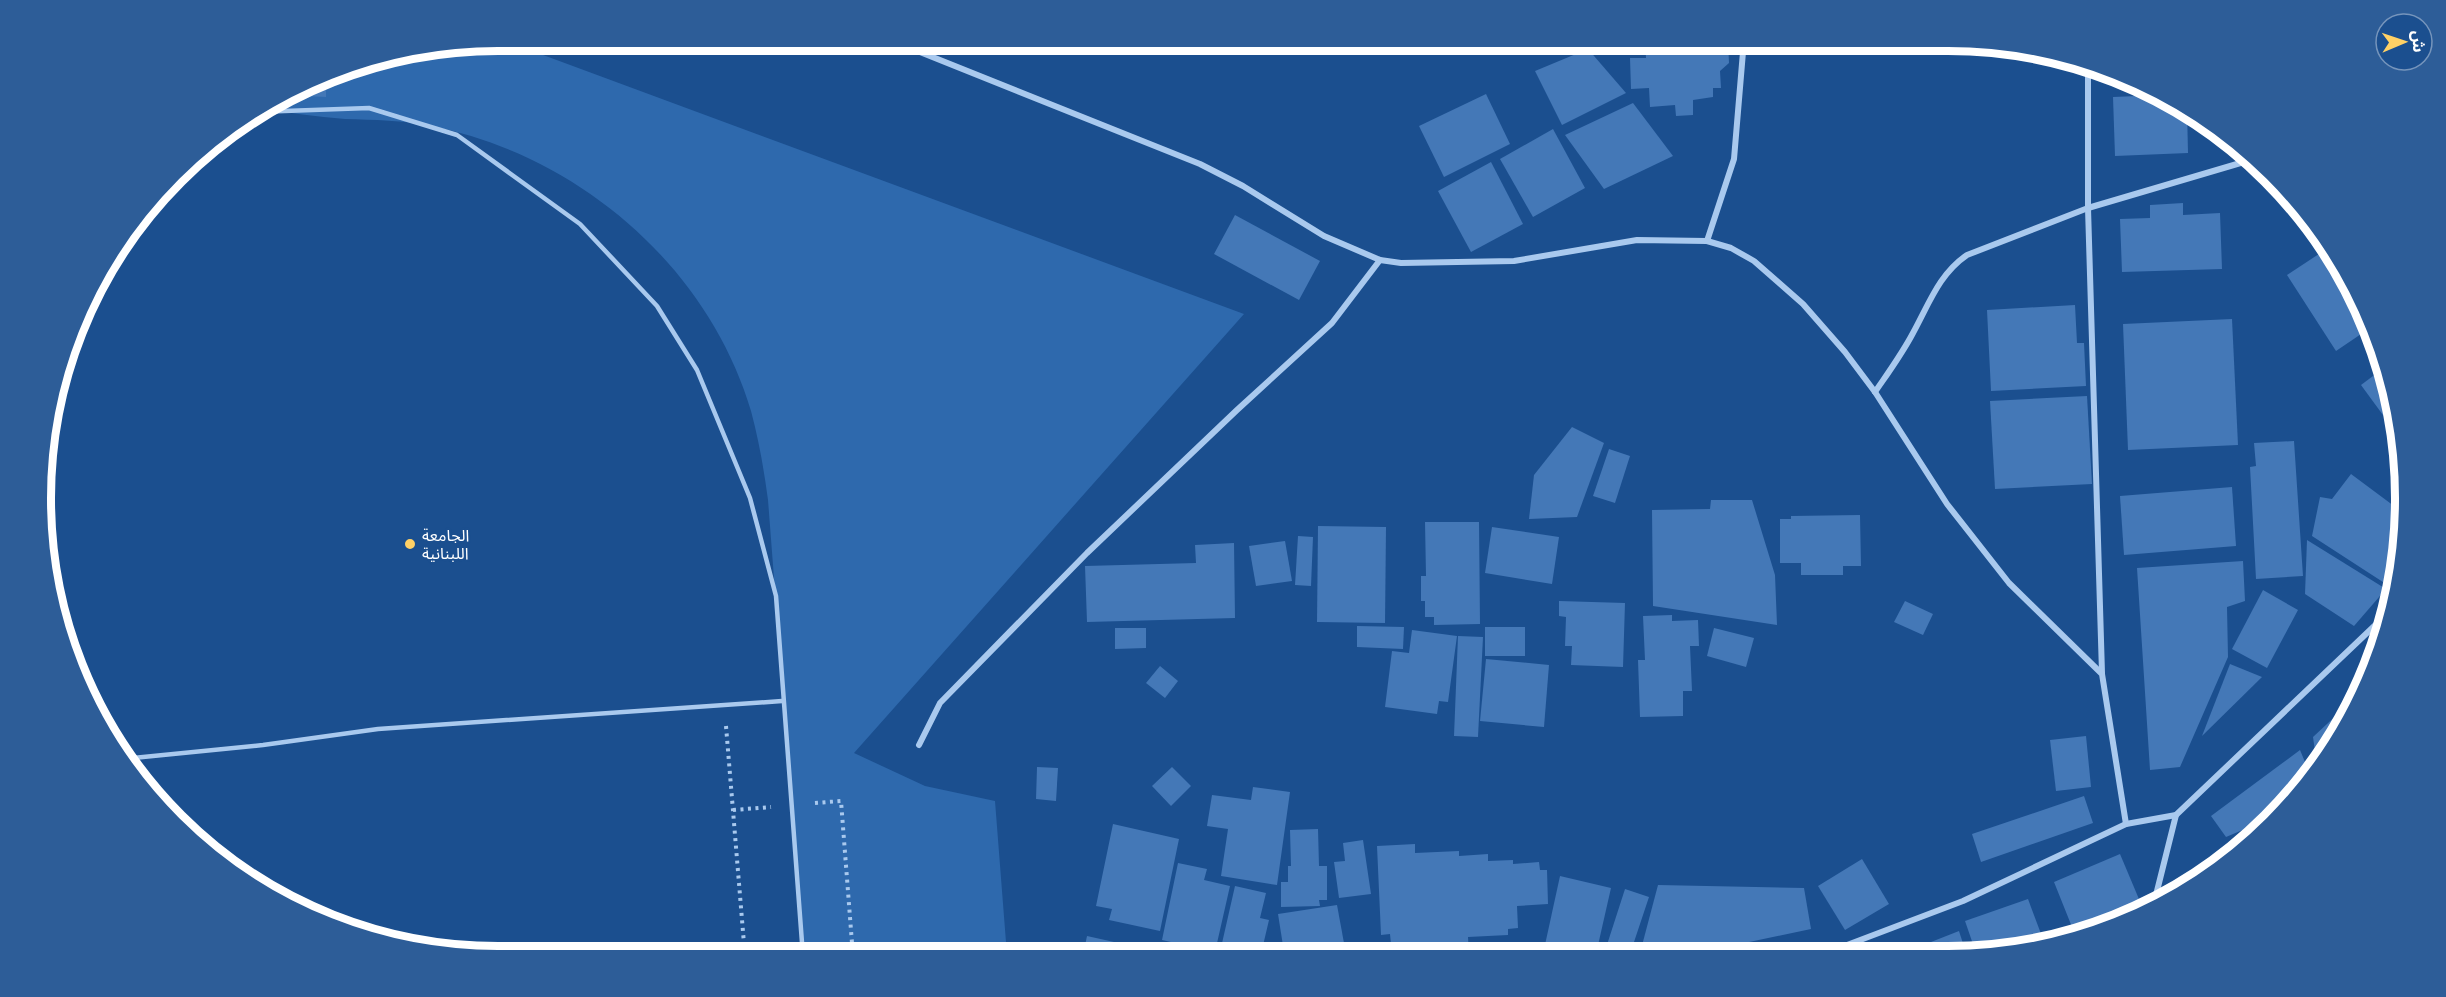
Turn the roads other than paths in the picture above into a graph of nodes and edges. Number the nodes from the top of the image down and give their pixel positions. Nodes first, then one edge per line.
1 (918, 51) edge
2 (1743, 51) edge
3 (2088, 74) edge
4 (274, 111) edge
5 (2243, 162) edge
6 (2088, 208) junction
7 (1707, 241) junction
8 (1380, 260) junction
9 (1875, 392) junction
10 (2377, 623) edge
11 (2102, 674) junction
12 (782, 700) junction
13 (919, 745) dead end
14 (134, 758) edge
15 (2176, 815) junction
16 (2126, 824) junction
17 (2156, 894) edge
18 (802, 946) edge
19 (1844, 946) edge

1 - 8 street
2 - 7 street
3 - 6 street
4 - 12 lane
5 - 6 street
6 - 9 street
6 - 11 street
7 - 8 street
7 - 9 street
8 - 13 street
9 - 11 street
10 - 15 street
11 - 16 street
12 - 14 lane
12 - 18 lane
15 - 16 street
15 - 17 street
16 - 19 street

